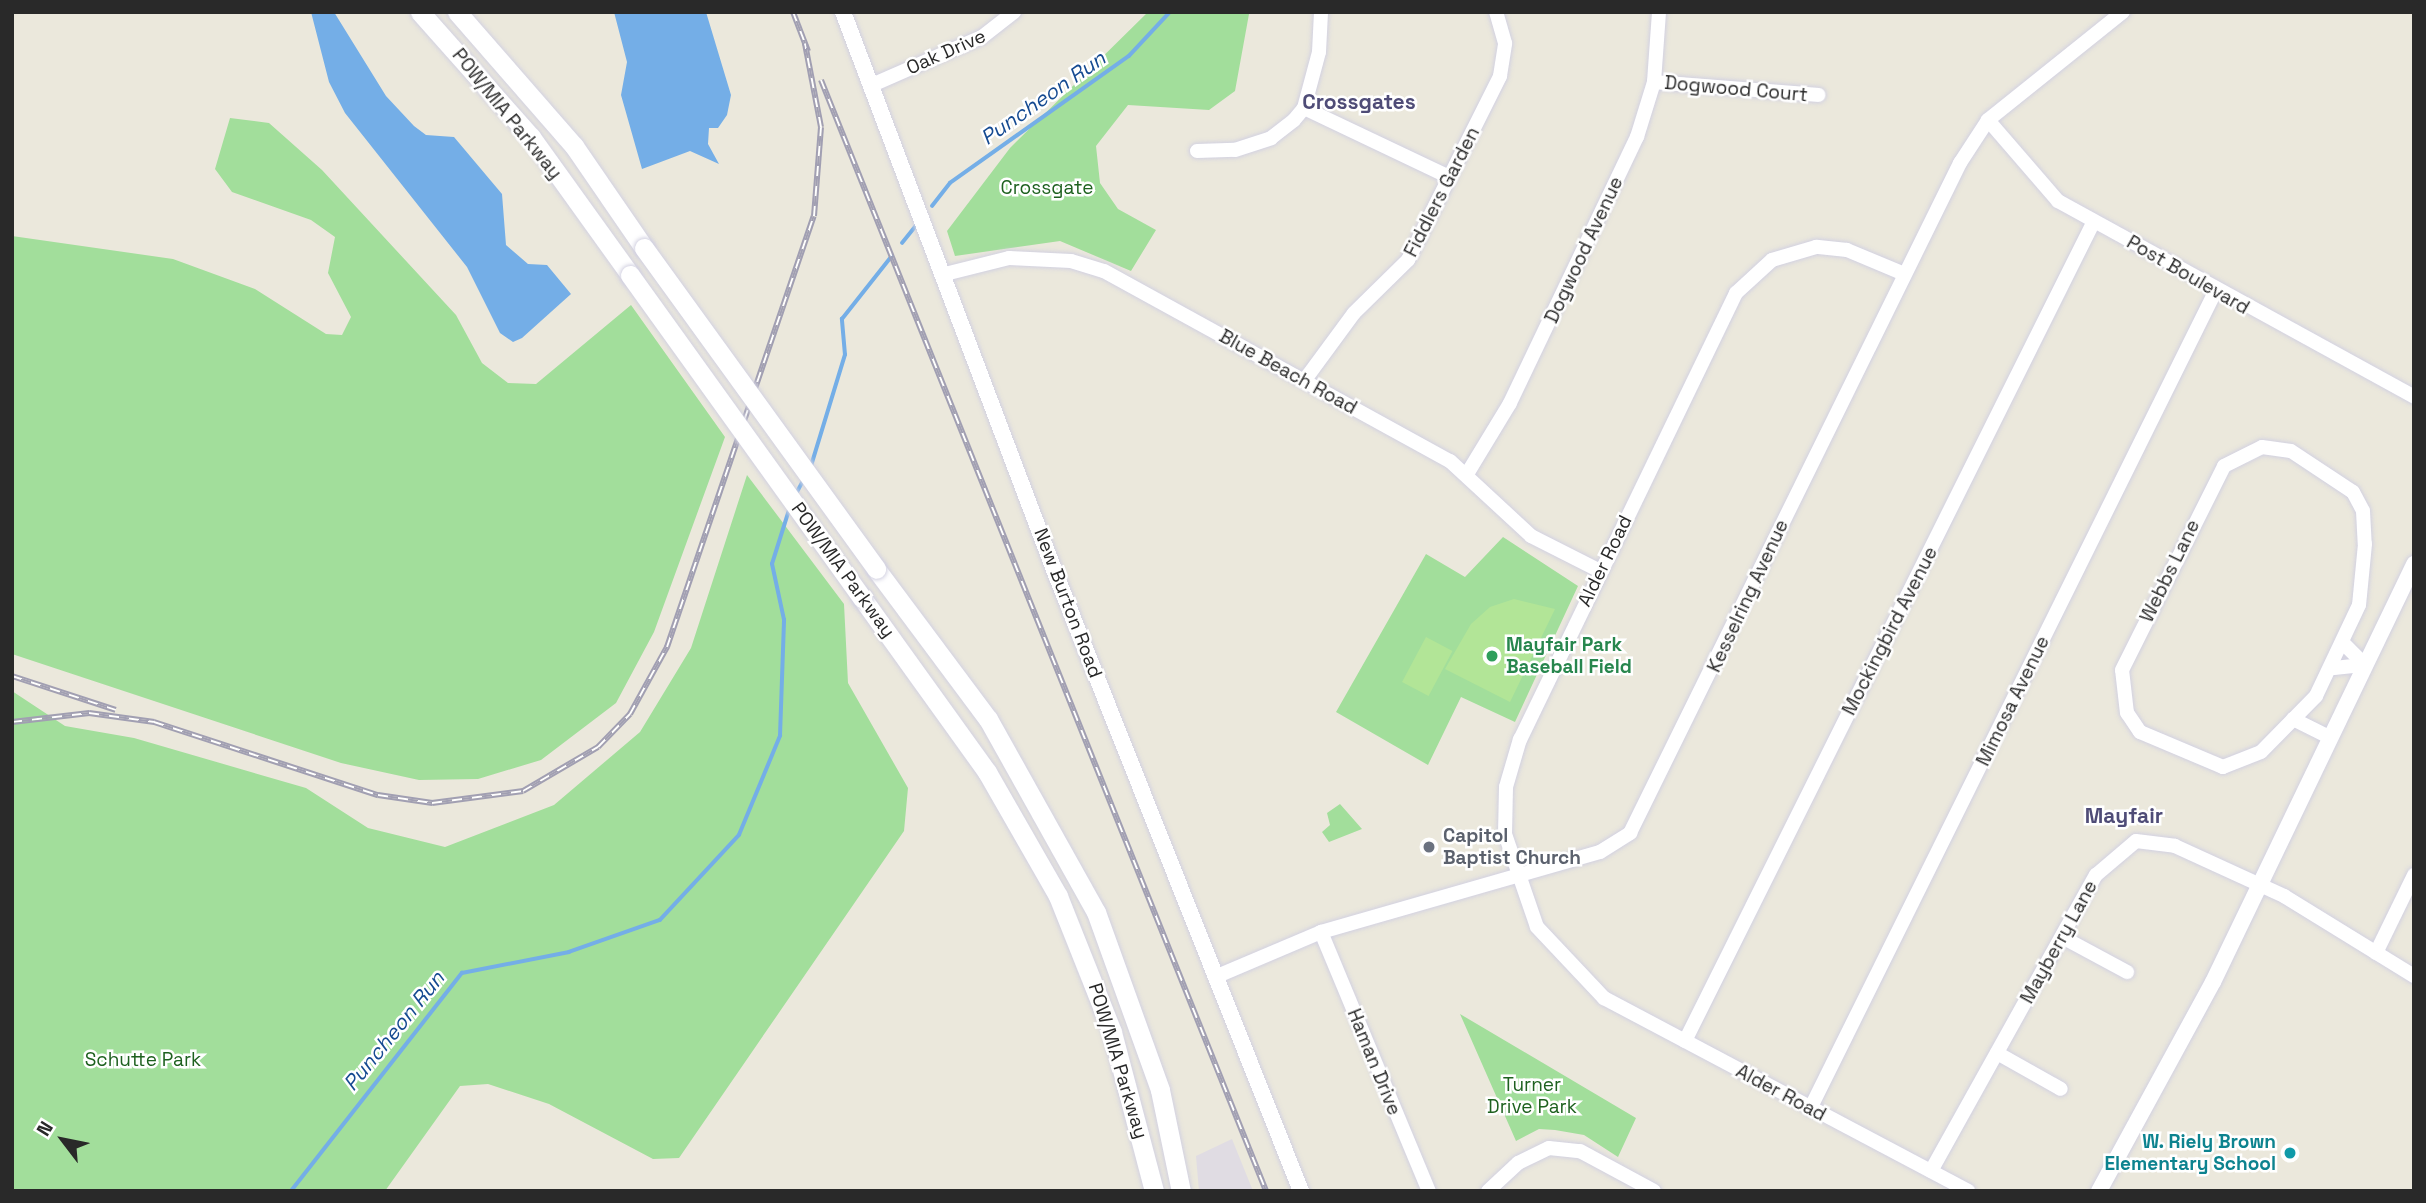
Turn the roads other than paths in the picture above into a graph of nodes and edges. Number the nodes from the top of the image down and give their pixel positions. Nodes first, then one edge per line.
1 (420, 12) edge
2 (457, 12) edge
3 (843, 12) edge
4 (1014, 12) edge
5 (1321, 12) edge
6 (1496, 12) edge
7 (1658, 12) edge
8 (2123, 12) edge
9 (1654, 82) junction
10 (872, 85) junction
11 (1818, 95) dead end
12 (1304, 108) junction
13 (1988, 120) junction
14 (1196, 151) dead end
15 (1449, 177) junction
16 (2094, 221) junction
17 (1902, 273) junction
18 (945, 274) junction
19 (2215, 292) junction
20 (1304, 381) junction
21 (2414, 397) edge
22 (1467, 474) junction
23 (2414, 564) edge
24 (1600, 571) junction
25 (2344, 644) junction
26 (2365, 665) junction
27 (2334, 667) junction
28 (2293, 719) junction
29 (2330, 738) junction
30 (2414, 875) edge
31 (1516, 876) junction
32 (2260, 886) junction
33 (1321, 932) junction
34 (2062, 937) junction
35 (2376, 953) junction
36 (2127, 972) dead end
37 (2414, 976) edge
38 (1216, 977) junction
39 (1685, 1041) junction
40 (1997, 1053) junction
41 (2062, 1089) dead end
42 (1810, 1109) junction
43 (1931, 1171) junction
44 (1153, 1191) edge
45 (1181, 1191) edge
46 (1301, 1191) edge
47 (1429, 1191) edge
48 (1488, 1191) edge
49 (1654, 1191) edge
50 (1968, 1191) edge
51 (2099, 1191) edge

1 - 44 main road, POW/MIA Parkway, bridge
2 - 45 main road, POW/MIA Parkway, bridge
3 - 10 street, New Burton Road
4 - 10 street, Oak Drive
5 - 12 street
6 - 15 street, Fiddlers Garden
7 - 9 street, Dogwood Avenue
8 - 13 street, Kesselring Avenue
9 - 11 street, Dogwood Court
9 - 22 street, Dogwood Avenue
10 - 18 street, New Burton Road
12 - 14 street
12 - 15 street
13 - 16 street, Post Boulevard
13 - 17 street, Kesselring Avenue
15 - 20 street, Fiddlers Garden
16 - 19 street, Post Boulevard
16 - 39 street, Mockingbird Avenue
17 - 24 street, Alder Road
17 - 31 street, Kesselring Avenue
18 - 20 street, Blue Beach Road
18 - 38 street, New Burton Road
19 - 21 street, Post Boulevard
19 - 42 street, Mimosa Avenue
20 - 22 street, Blue Beach Road
22 - 24 street, Blue Beach Road
23 - 26 street
24 - 31 street, Alder Road
25 - 26 street
25 - 27 street, Webbs Lane
25 - 28 street, Webbs Lane
26 - 27 street
26 - 29 street
27 - 28 street, Webbs Lane
28 - 29 street
29 - 32 street
30 - 35 street
31 - 33 street, Kesselring Avenue
31 - 39 street, Alder Road
32 - 34 street, Mayberry Lane
32 - 35 street, Mayberry Lane
32 - 51 street
33 - 38 street, Kesselring Avenue
33 - 47 street, Haman Drive
34 - 36 street
34 - 40 street, Mayberry Lane
35 - 37 street, Mayberry Lane
38 - 46 street, New Burton Road
39 - 42 street, Alder Road
40 - 41 street
40 - 43 street, Mayberry Lane
42 - 43 street, Alder Road
43 - 50 street, Alder Road
48 - 49 street

